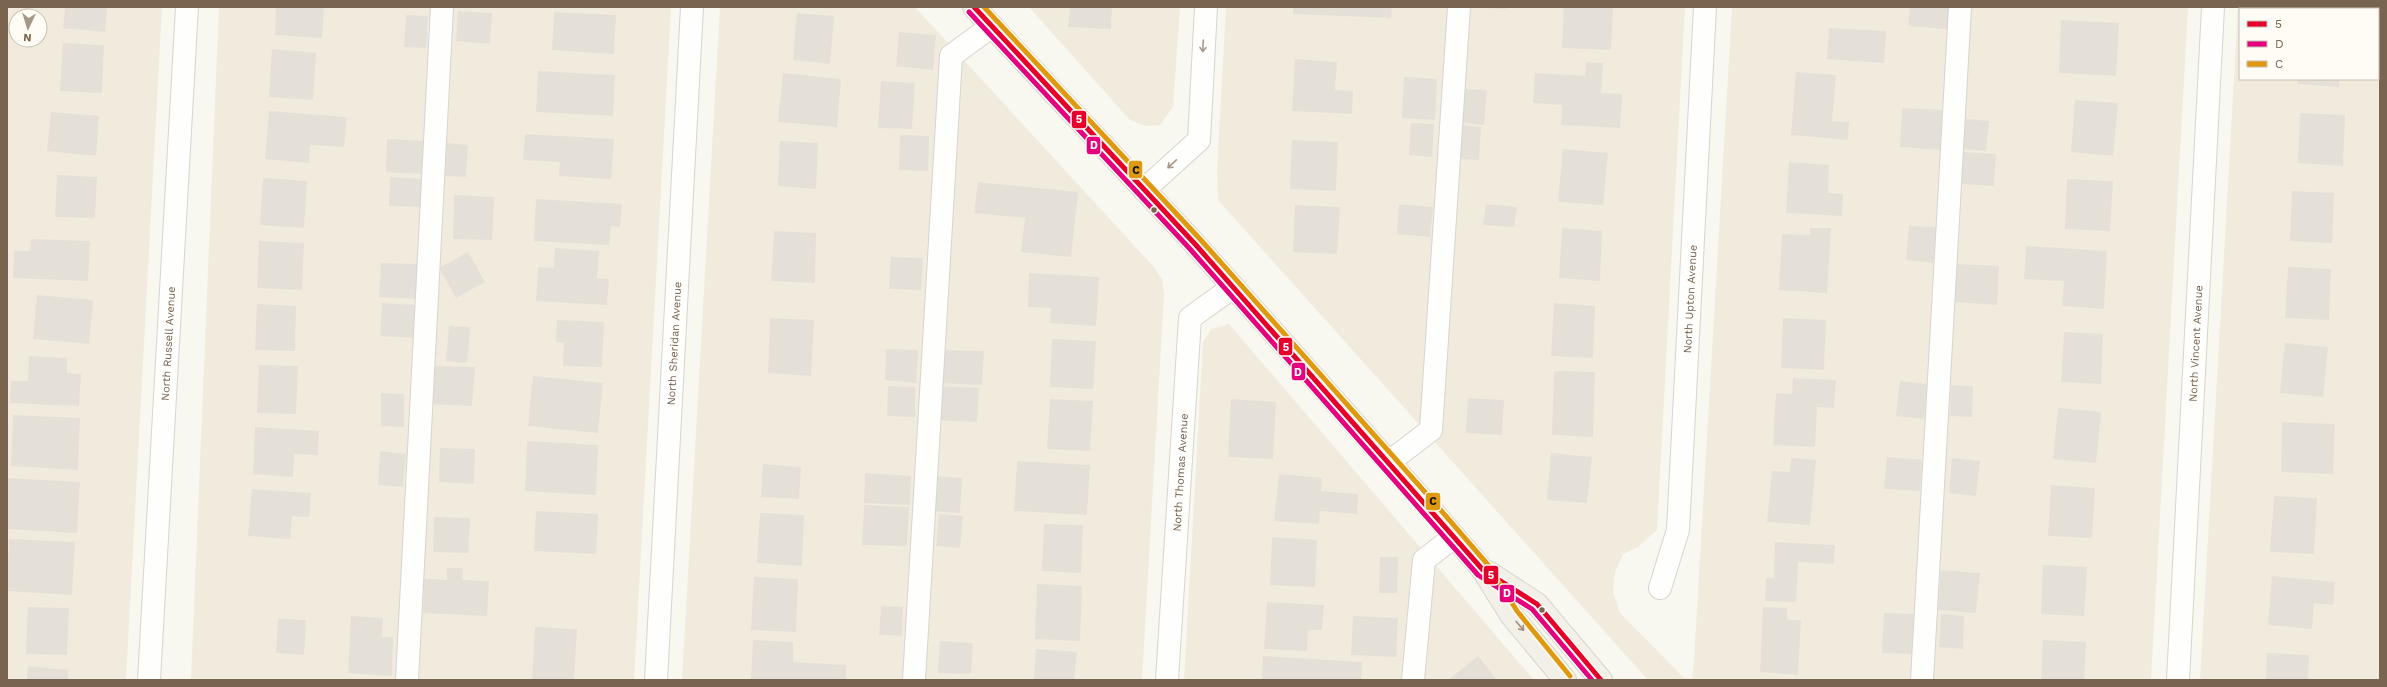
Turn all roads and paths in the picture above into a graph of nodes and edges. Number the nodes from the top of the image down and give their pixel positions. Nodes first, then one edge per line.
1 (188, 7) edge
2 (442, 7) edge
3 (692, 7) edge
4 (974, 7) edge
5 (1206, 7) edge
6 (1459, 7) edge
7 (1705, 7) edge
8 (1960, 7) edge
9 (2213, 7) edge
10 (992, 26) junction
11 (1144, 190) junction
12 (1233, 287) junction
13 (1389, 462) junction
14 (1454, 536) junction
15 (1483, 570) junction
16 (1660, 588) dead end
17 (149, 680) edge
18 (407, 680) edge
19 (656, 680) edge
20 (914, 680) edge
21 (1167, 680) edge
22 (1413, 680) edge
23 (1565, 680) edge
24 (1601, 680) edge
25 (1922, 680) edge
26 (2178, 680) edge

1 - 17 street, North Russell Avenue
2 - 18 street
3 - 19 street, North Sheridan Avenue
4 - 10 main road
5 -> 11 street
6 - 13 street
7 - 16 street, North Upton Avenue
8 - 25 street
9 - 26 street, North Vincent Avenue
10 - 11 main road
10 - 20 street
11 - 12 main road
12 - 13 main road
12 - 21 street, North Thomas Avenue
13 - 14 main road
14 - 15 main road
14 - 22 street
15 -> 23 main road
15 - 24 main road

